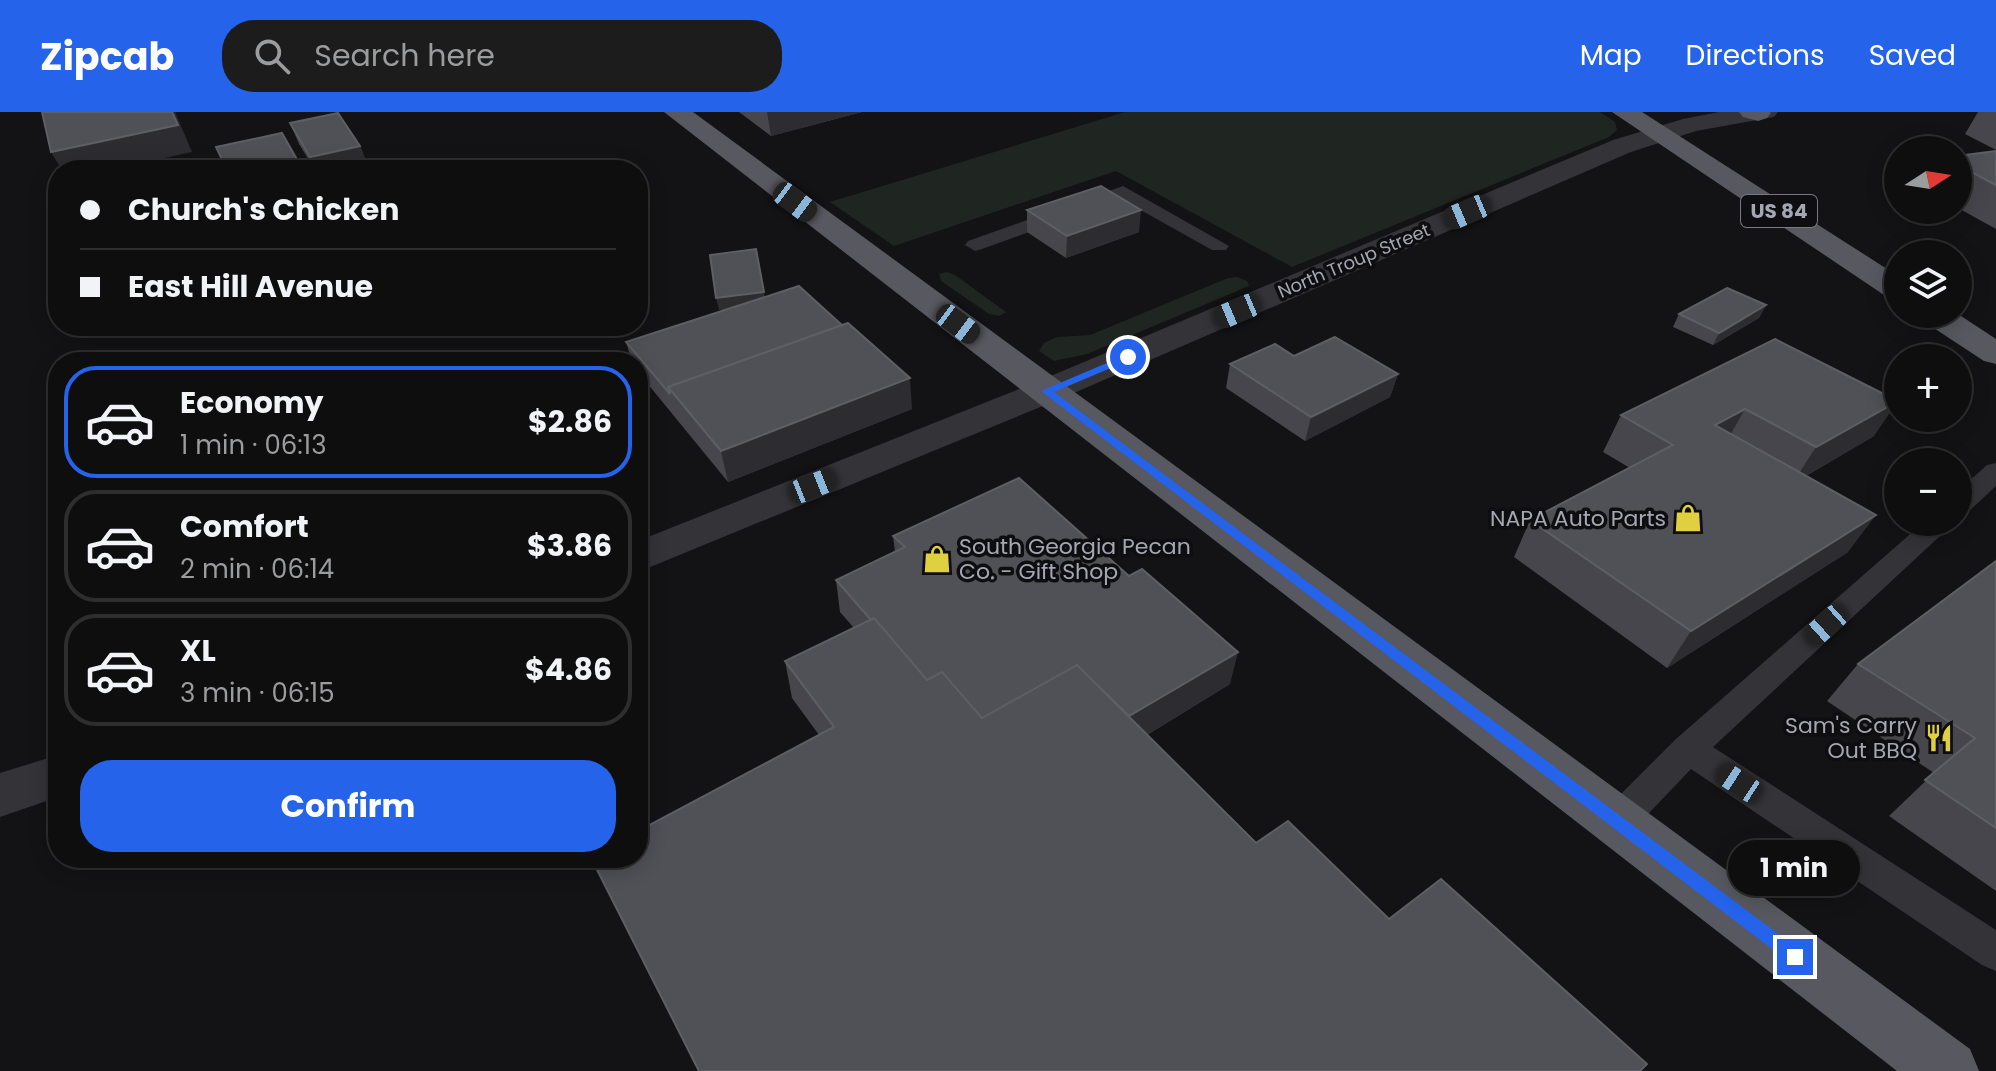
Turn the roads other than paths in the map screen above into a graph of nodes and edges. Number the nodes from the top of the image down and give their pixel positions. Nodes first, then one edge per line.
1 (677, 112) edge
2 (1625, 112) edge
3 (1758, 112) edge
4 (1658, 134) junction
5 (975, 245) dead end
6 (1219, 246) dead end
7 (1884, 281) edge
8 (1956, 328) edge
9 (1996, 354) edge
10 (1047, 391) junction
11 (1992, 480) edge
12 (1972, 495) edge
13 (1925, 536) edge
14 (648, 553) edge
15 (1688, 749) junction
16 (48, 779) edge
17 (0, 795) edge
18 (1616, 823) junction
19 (1996, 952) edge
20 (1948, 1071) edge

1 - 10 highway
2 - 4 highway, US 84
3 - 4 street, North Troup Street
4 - 7 highway, US 84
4 - 10 street, North Troup Street
5 - 6 lane
8 - 9 highway
10 - 14 street, North Troup Street
10 - 18 highway
11 - 12 lane
13 - 15 lane
15 - 18 lane
15 - 19 lane
16 - 17 street
18 - 20 highway

